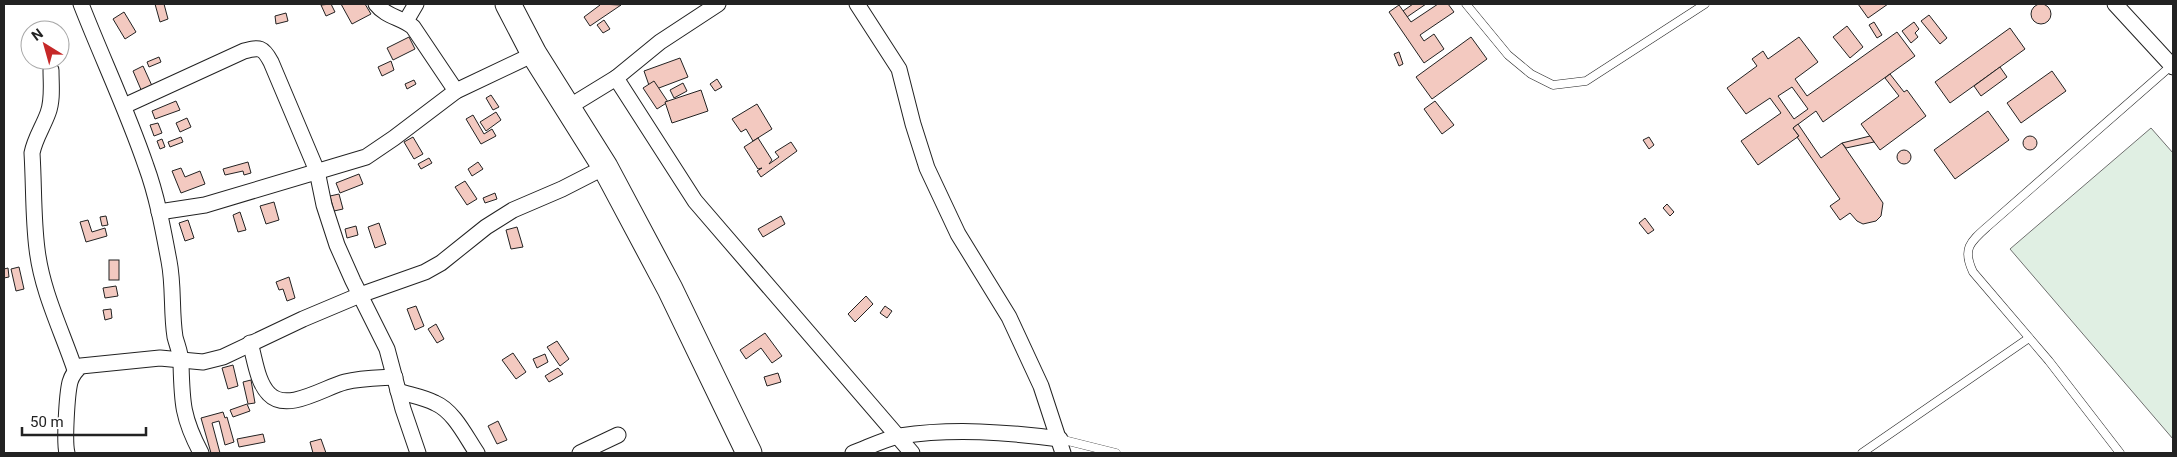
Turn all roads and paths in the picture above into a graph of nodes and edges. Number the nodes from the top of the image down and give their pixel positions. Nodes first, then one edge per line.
1 (81, 4) edge
2 (376, 4) edge
3 (416, 4) edge
4 (508, 4) edge
5 (718, 4) edge
6 (857, 4) edge
7 (1466, 4) edge
8 (1705, 4) edge
9 (2115, 4) edge
10 (406, 21) junction
11 (534, 54) junction
12 (2172, 66) edge
13 (51, 70) dead end
14 (616, 78) junction
15 (456, 91) junction
16 (124, 106) junction
17 (567, 108) junction
18 (605, 167) junction
19 (317, 171) junction
20 (159, 212) junction
21 (360, 295) junction
22 (2029, 338) junction
23 (250, 343) junction
24 (181, 361) junction
25 (75, 370) junction
26 (397, 384) junction
27 (618, 435) dead end
28 (898, 436) junction
29 (1062, 446) edge
30 (67, 453) edge
31 (201, 453) edge
32 (418, 453) edge
33 (477, 453) edge
34 (580, 453) edge
35 (749, 453) edge
36 (853, 453) edge
37 (912, 453) edge
38 (1116, 453) edge
39 (1862, 453) edge
40 (2120, 453) edge

1 - 16 street
2 - 10 street
3 - 10 street
4 - 11 highway
5 - 14 street
6 - 29 street
7 - 8 lane
9 - 12 street
10 - 15 street
11 - 15 street
11 - 17 highway
12 - 22 lane
13 - 25 street
14 - 17 street
14 - 28 street
15 - 19 street
16 - 19 street
16 - 20 street
17 - 18 highway
18 - 21 street
18 - 35 highway
19 - 20 street
19 - 21 street
20 - 24 street
21 - 23 street
21 - 26 street
22 - 39 lane
22 - 40 lane
23 - 24 street
23 - 26 street
24 - 25 street
24 - 31 street
25 - 30 street
26 - 32 street
26 - 33 street
27 - 34 street
28 - 29 street
28 - 36 street
28 - 37 street
29 - 38 lane

